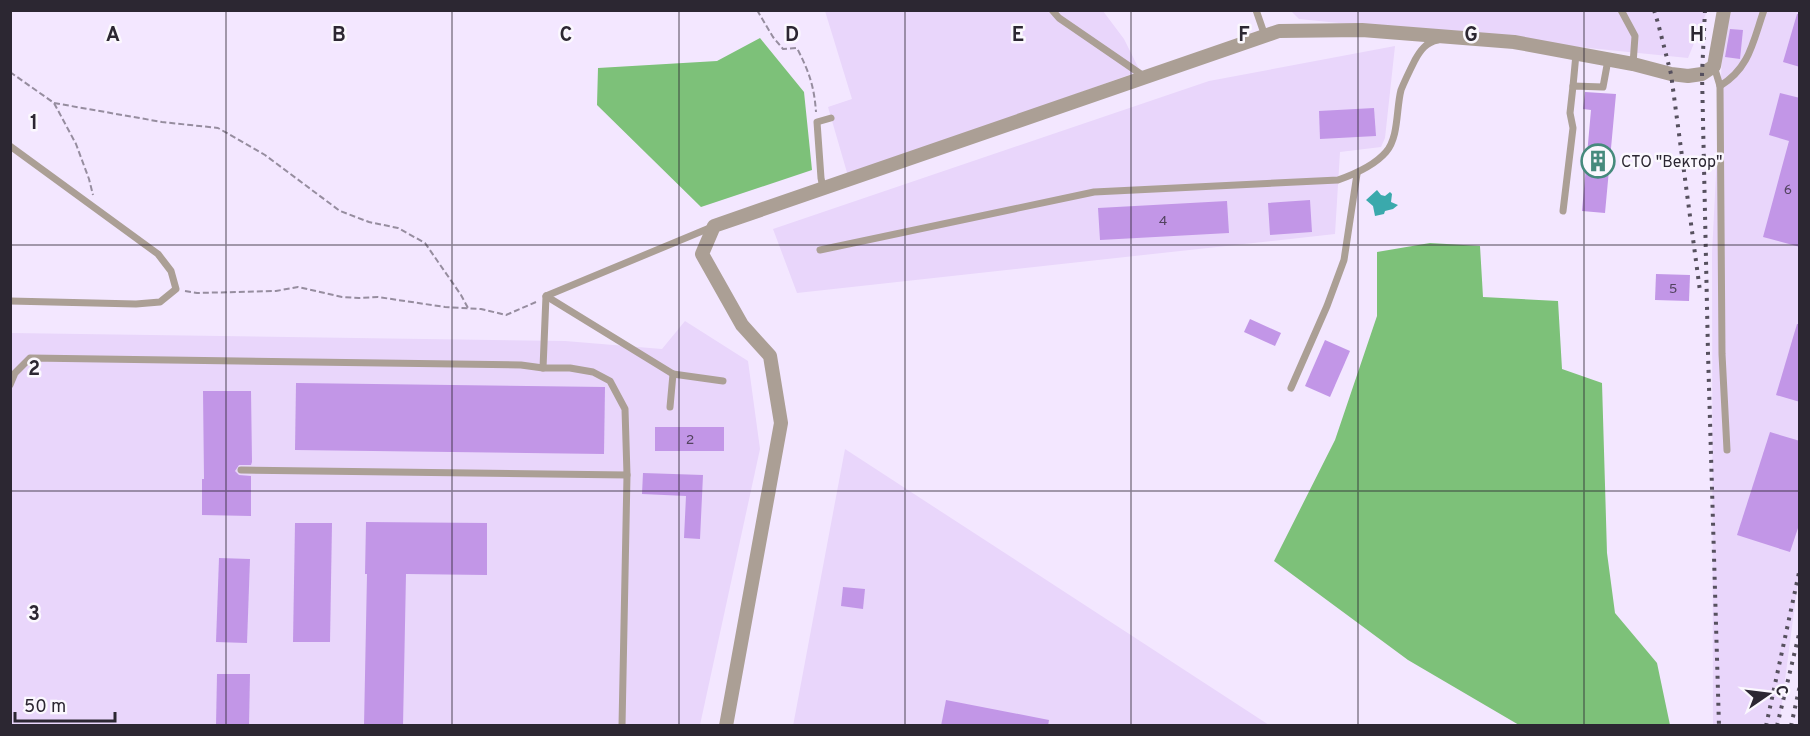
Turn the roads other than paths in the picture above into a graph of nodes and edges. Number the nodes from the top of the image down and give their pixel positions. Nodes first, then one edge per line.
1 (1052, 10) edge
2 (1256, 10) edge
3 (1620, 10) edge
4 (1724, 10) edge
5 (1764, 10) edge
6 (1265, 36) junction
7 (1452, 37) junction
8 (1575, 54) junction
9 (1608, 60) junction
10 (1633, 64) junction
11 (1714, 66) junction
12 (1145, 77) junction
13 (1573, 86) junction
14 (1720, 86) junction
15 (831, 118) dead end
16 (10, 146) edge
17 (1356, 174) junction
18 (823, 188) junction
19 (1563, 211) dead end
20 (714, 226) junction
21 (820, 250) dead end
22 (546, 296) junction
23 (10, 301) edge
24 (543, 368) junction
25 (673, 374) junction
26 (723, 381) dead end
27 (10, 385) edge
28 (1291, 388) dead end
29 (670, 407) dead end
30 (1727, 450) dead end
31 (241, 470) dead end
32 (627, 475) junction
33 (622, 726) edge
34 (726, 726) edge

1 - 12 lane
2 - 6 lane
3 - 10 lane
4 - 11 street
5 - 14 lane
6 - 7 street
6 - 12 street
7 - 8 street
7 - 17 lane
8 - 9 street
8 - 13 lane
9 - 10 street
9 - 13 lane
10 - 11 street
11 - 14 lane
12 - 18 street
13 - 19 lane
14 - 30 lane
15 - 18 lane
16 - 23 lane
17 - 21 lane
17 - 28 lane
18 - 20 street
20 - 22 lane
20 - 34 street
22 - 24 lane
22 - 25 lane
24 - 27 lane
24 - 32 lane
25 - 26 lane
25 - 29 lane
31 - 32 lane
32 - 33 lane

